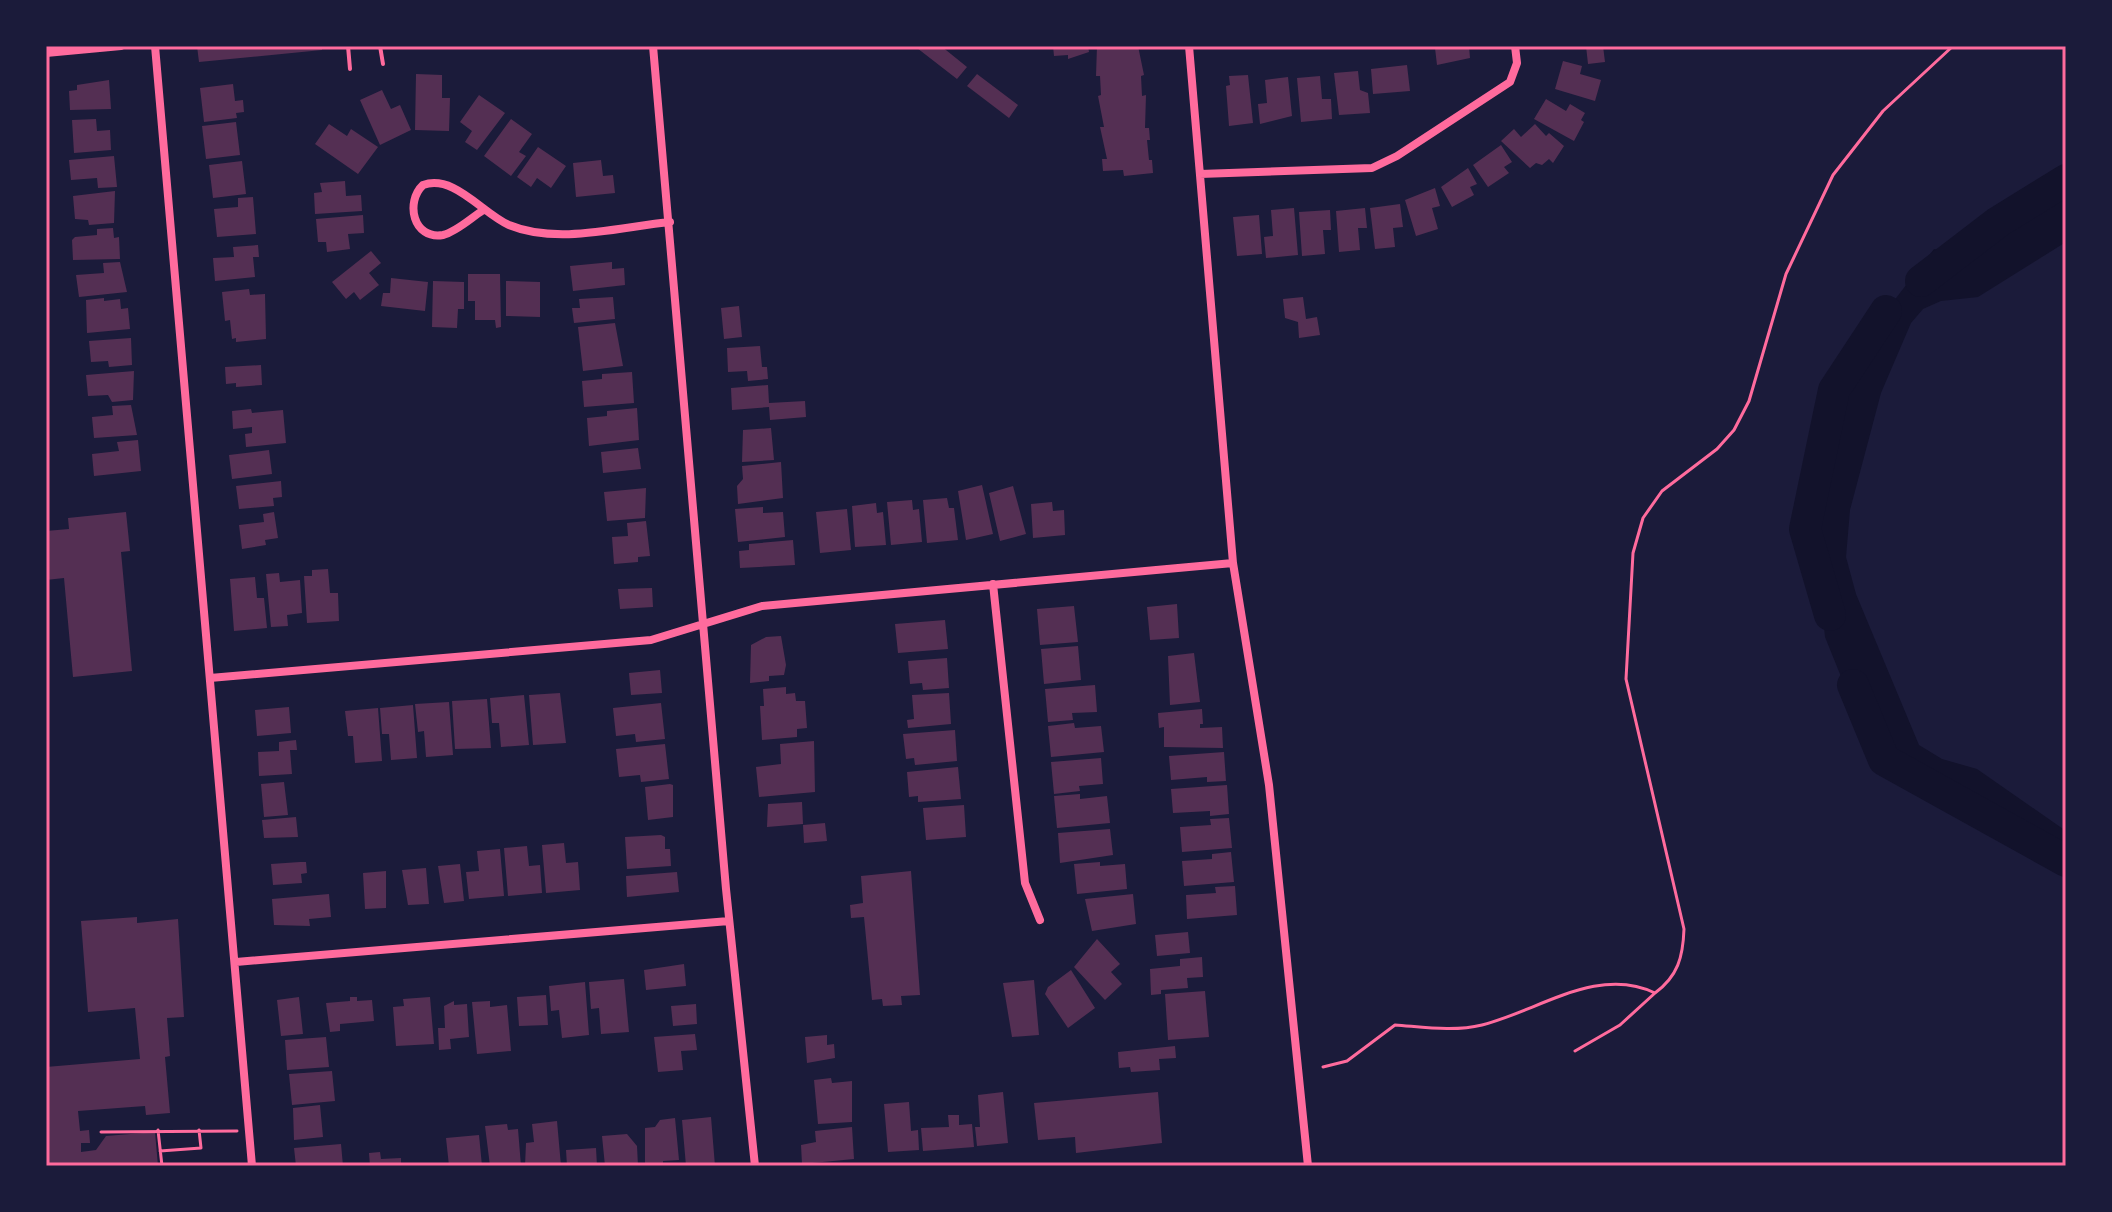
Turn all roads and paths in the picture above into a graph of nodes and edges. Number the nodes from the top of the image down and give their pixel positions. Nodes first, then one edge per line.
1 (121, 46) edge
2 (155, 46) edge
3 (348, 46) edge
4 (380, 46) edge
5 (653, 46) edge
6 (1189, 46) edge
7 (1515, 46) edge
8 (1953, 46) edge
9 (46, 53) edge
10 (383, 64) dead end
11 (350, 69) dead end
12 (1200, 174) junction
13 (482, 211) junction
14 (670, 222) junction
15 (1233, 563) junction
16 (993, 584) junction
17 (705, 624) junction
18 (210, 678) junction
19 (1040, 920) dead end
20 (729, 921) junction
21 (236, 962) junction
22 (1655, 993) junction
23 (1575, 1051) dead end
24 (1323, 1067) dead end
25 (158, 1129) junction
26 (199, 1130) junction
27 (238, 1131) dead end
28 (101, 1132) dead end
29 (160, 1151) junction
30 (162, 1166) edge
31 (252, 1166) edge
32 (755, 1166) edge
33 (1308, 1166) edge

1 - 9 street
2 - 18 street
3 - 11 lane
4 - 10 lane
5 - 14 street
6 - 12 street
7 - 12 street
8 - 22 path
12 - 15 street
13 - 13 street
13 - 14 street
14 - 17 street
15 - 16 street
15 - 33 street
16 - 17 street
16 - 19 street
17 - 18 street
17 - 20 street
18 - 21 street
20 - 21 street
20 - 32 street
21 - 31 street
22 - 23 path
22 - 24 path
25 - 26 path
25 - 28 path
25 - 29 path
26 - 27 path
26 - 29 path
29 - 30 path

